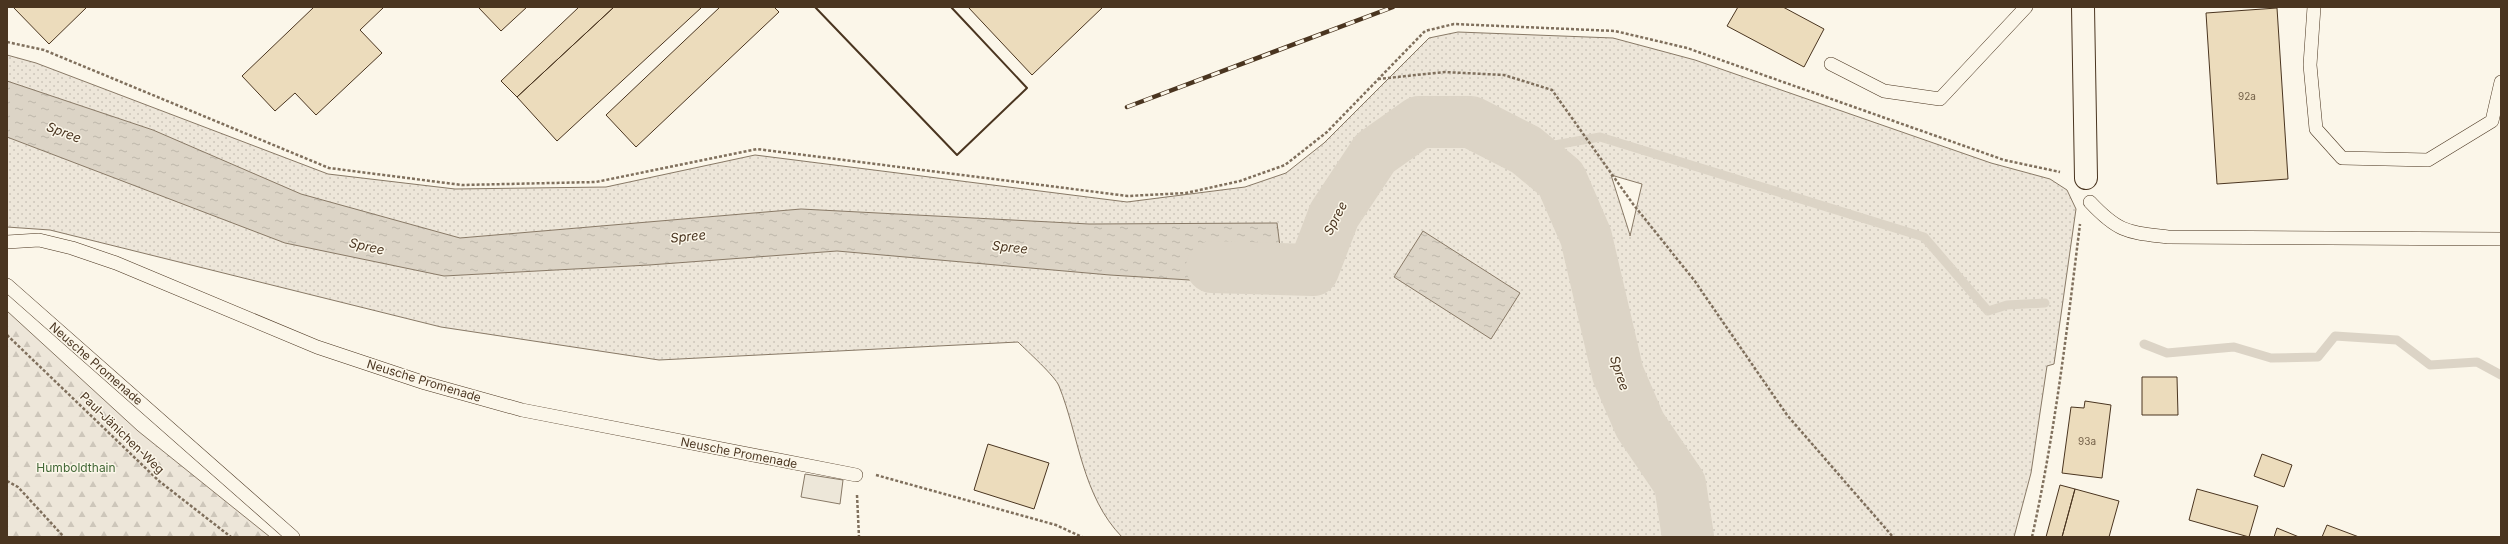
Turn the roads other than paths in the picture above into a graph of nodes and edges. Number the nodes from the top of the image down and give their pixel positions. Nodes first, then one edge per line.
1 (2026, 7) edge
2 (2083, 7) edge
3 (2314, 7) edge
4 (1831, 64) dead end
5 (2501, 82) edge
6 (2086, 178) road end
7 (2090, 202) dead end
8 (2501, 239) edge
9 (7, 242) edge
10 (7, 285) edge
11 (856, 475) road end
12 (293, 537) edge

1 - 4 lane
2 - 6 street
3 - 5 lane
7 - 8 lane
9 - 11 lane, Neusche Promenade
10 - 12 lane, Neusche Promenade

